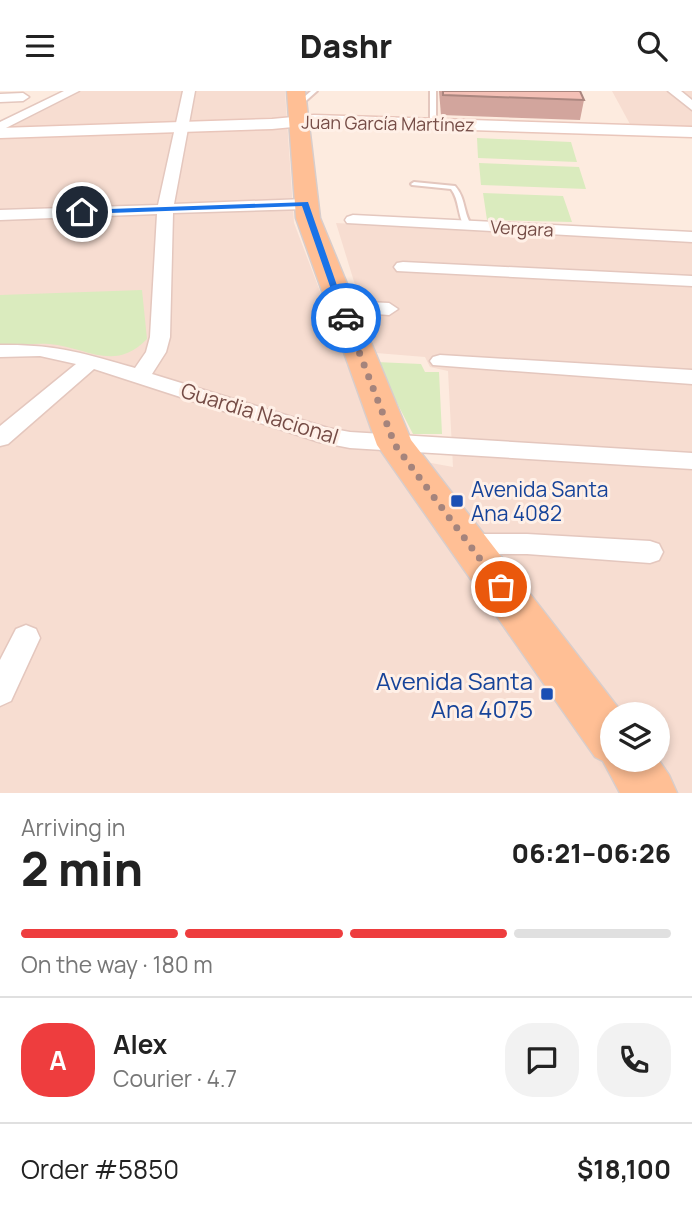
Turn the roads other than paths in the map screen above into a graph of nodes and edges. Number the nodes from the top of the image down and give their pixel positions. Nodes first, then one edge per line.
1 (73, 91) edge
2 (189, 91) edge
3 (433, 91) edge
4 (676, 92) edge
5 (692, 94) edge
6 (23, 97) dead end
7 (0, 98) edge
8 (692, 106) edge
9 (301, 107) edge
10 (433, 123) junction
11 (0, 127) edge
12 (180, 130) junction
13 (0, 133) edge
14 (692, 135) edge
15 (0, 139) edge
16 (414, 184) dead end
17 (305, 204) junction
18 (165, 209) junction
19 (0, 215) edge
20 (353, 220) dead end
21 (468, 226) junction
22 (692, 237) edge
23 (403, 267) dead end
24 (692, 281) edge
25 (342, 307) junction
26 (388, 309) dead end
27 (0, 351) edge
28 (440, 361) dead end
29 (90, 362) junction
30 (140, 376) junction
31 (692, 377) edge
32 (0, 438) edge
33 (395, 445) junction
34 (692, 461) edge
35 (470, 544) junction
36 (650, 552) dead end
37 (26, 638) dead end
38 (0, 691) edge
39 (600, 723) edge
40 (636, 772) edge
41 (651, 793) edge

1 - 11 street
2 - 12 street
3 - 10 lane
4 - 5 street
4 - 8 street
6 - 7 street
9 - 10 main road, Juan García Martínez
9 - 12 main road, Juan García Martínez
9 - 14 main road, Juan García Martínez
9 - 17 main road
10 - 14 main road, Juan García Martínez
12 - 13 main road, Juan García Martínez
12 - 15 main road, Juan García Martínez
12 - 18 street
16 - 21 lane
17 - 18 street
17 - 25 main road
18 - 19 street
18 - 30 street
20 - 21 street, Vergara
21 - 22 street, Vergara
23 - 24 street
25 - 26 street
25 - 33 main road
27 - 29 street, Guardia Nacional
28 - 31 street
29 - 30 street, Guardia Nacional
29 - 32 street
30 - 33 street, Guardia Nacional
33 - 34 street, Guardia Nacional
33 - 35 main road
35 - 36 street
35 - 39 main road
37 - 38 street
40 - 41 main road

